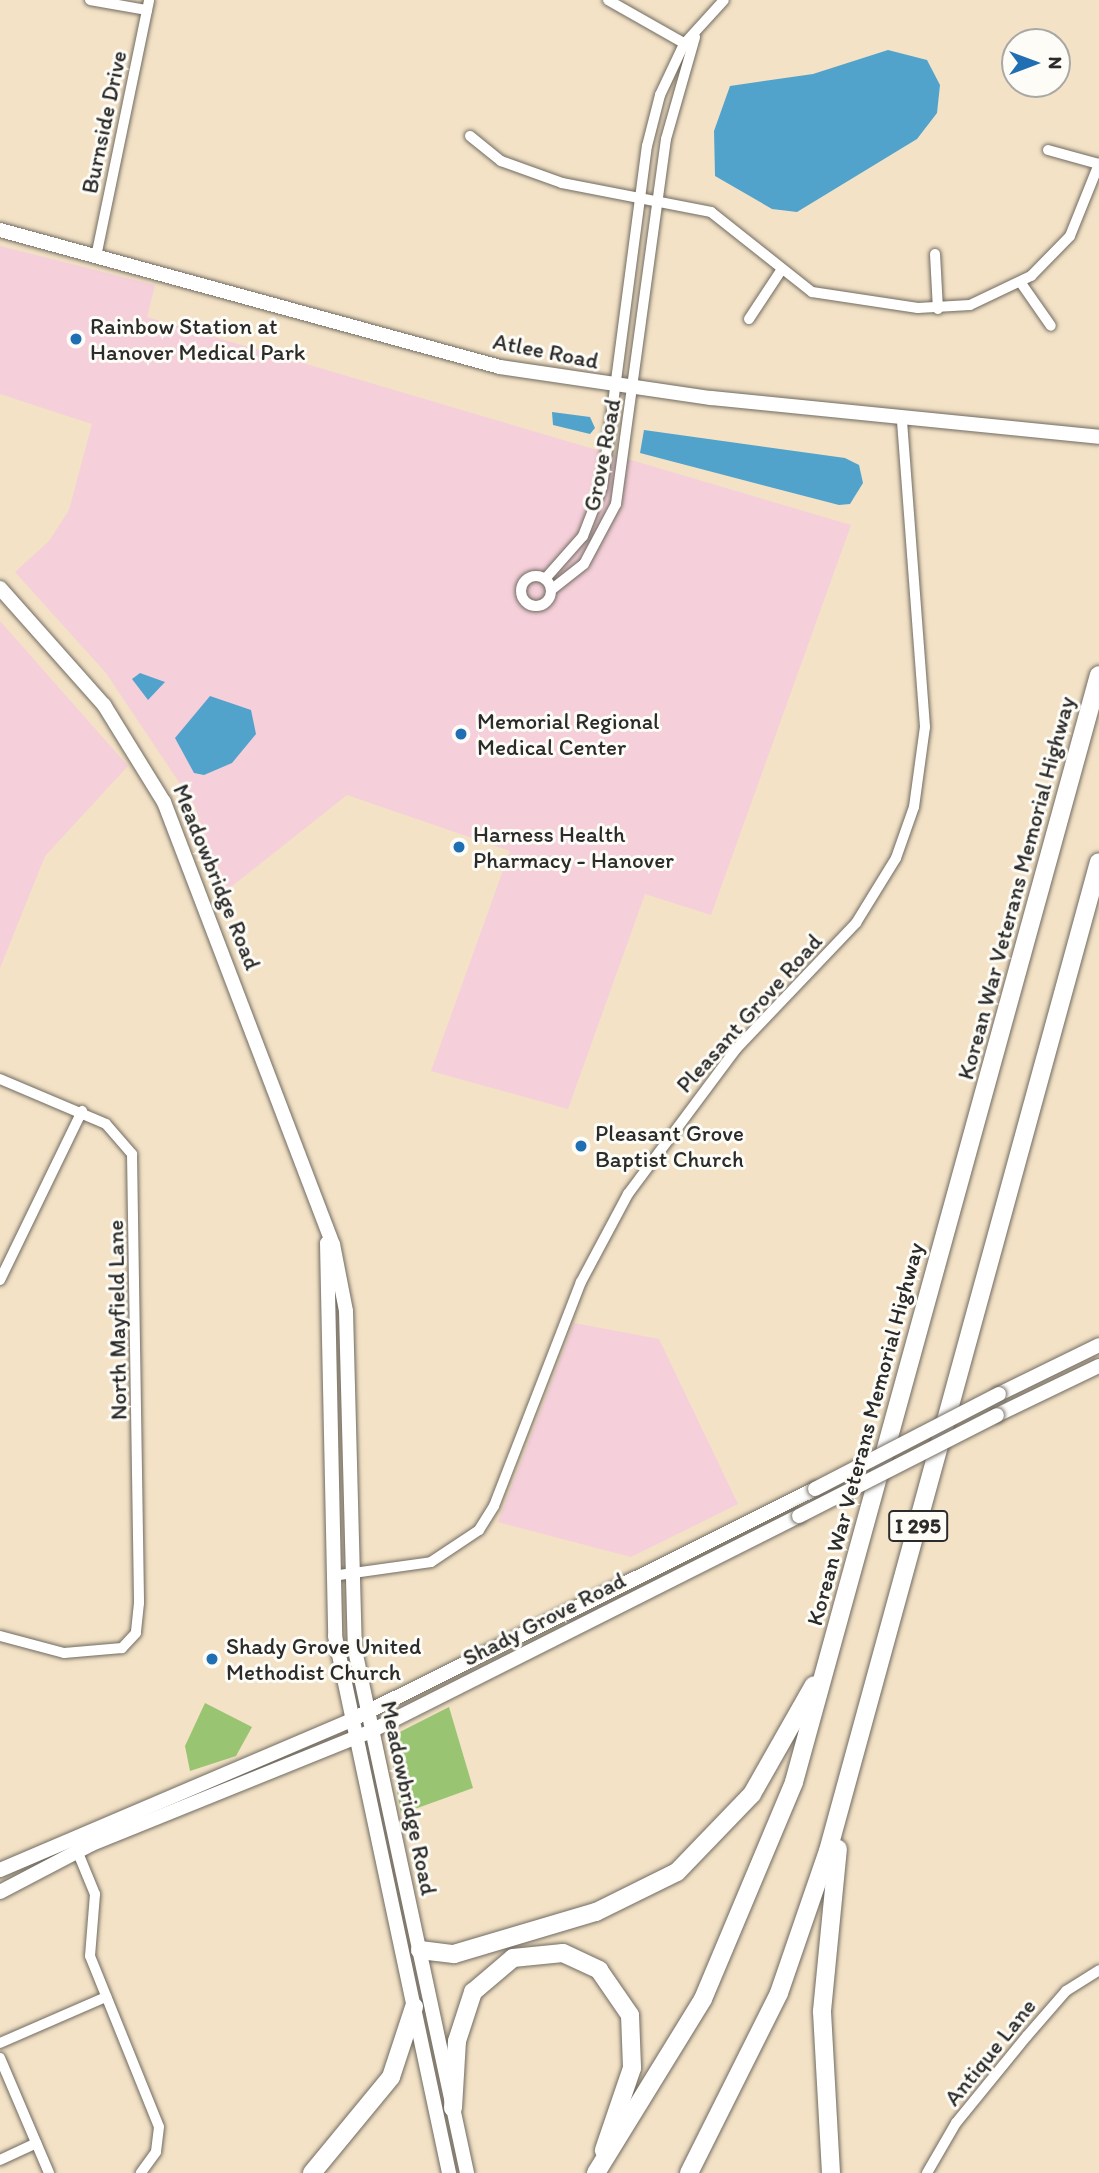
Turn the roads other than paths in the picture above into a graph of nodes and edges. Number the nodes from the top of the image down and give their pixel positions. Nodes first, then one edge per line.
1 (90, 0) edge
2 (608, 0) edge
3 (724, 0) edge
4 (148, 5) edge
5 (695, 37) junction
6 (684, 44) junction
7 (696, 49) junction
8 (470, 136) dead end
9 (1048, 150) dead end
10 (1099, 164) edge
11 (640, 201) junction
12 (657, 203) junction
13 (0, 230) edge
14 (97, 252) junction
15 (935, 254) dead end
16 (780, 272) junction
17 (1021, 283) junction
18 (938, 309) junction
19 (749, 319) dead end
20 (1051, 326) dead end
21 (616, 386) junction
22 (634, 389) junction
23 (902, 418) junction
24 (1099, 437) edge
25 (545, 579) junction
26 (0, 588) edge
27 (551, 590) junction
28 (1099, 675) edge
29 (1099, 862) edge
30 (0, 1079) edge
31 (82, 1111) junction
32 (326, 1221) junction
33 (0, 1280) edge
34 (1099, 1345) edge
35 (1099, 1366) edge
36 (349, 1574) junction
37 (332, 1576) junction
38 (0, 1636) edge
39 (832, 1647) junction
40 (367, 1712) junction
41 (351, 1720) junction
42 (371, 1731) junction
43 (354, 1738) junction
44 (843, 1801) junction
45 (70, 1835) junction
46 (78, 1852) junction
47 (0, 1870) edge
48 (0, 1892) edge
49 (420, 1950) junction
50 (1099, 1970) edge
51 (106, 1997) junction
52 (414, 2007) junction
53 (0, 2043) edge
54 (0, 2058) edge
55 (453, 2108) junction
56 (36, 2143) junction
57 (0, 2160) edge
58 (49, 2173) edge
59 (141, 2173) edge
60 (312, 2173) edge
61 (449, 2173) edge
62 (467, 2173) edge
63 (596, 2173) edge
64 (689, 2173) edge
65 (831, 2173) edge
66 (927, 2173) edge

1 - 4 street
2 - 6 street
3 - 5 street
4 - 14 street, Burnside Drive
5 - 6 street
5 - 7 street
6 - 7 street
6 - 11 street, Grove Road
7 - 12 street, Grove Road
8 - 11 street
9 - 10 street
10 - 17 street
11 - 12 street
11 - 21 street, Grove Road
12 - 16 street
12 - 22 street, Grove Road
13 - 14 main road, Atlee Road
14 - 21 main road, Atlee Road
15 - 18 street
16 - 18 street
16 - 19 street
17 - 18 street
17 - 20 street
21 - 22 main road, Atlee Road
21 - 25 street, Grove Road
22 - 23 main road, Atlee Road
22 - 27 street, Grove Road
23 - 24 main road, Atlee Road
23 - 36 street, Pleasant Grove Road
25 - 27 street
25 - 27 street, Grove Road
26 - 32 main road, Meadowbridge Road
28 - 39 highway, Korean War Veterans Memorial Highway / I 295
29 - 44 highway, I 295
30 - 31 street, North Mayfield Lane
31 - 33 street
31 - 38 street, North Mayfield Lane
32 - 36 main road, Meadowbridge Road
32 - 37 main road, Meadowbridge Road
34 - 40 main road, Shady Grove Road, bridge
35 - 42 main road, Shady Grove Road, bridge
36 - 37 street, Pleasant Grove Road
36 - 40 main road, Meadowbridge Road
37 - 41 main road, Meadowbridge Road
39 - 49 highway
39 - 63 highway, Korean War Veterans Memorial Highway / I 295
40 - 41 main road, Shady Grove Road
40 - 42 main road, Meadowbridge Road
41 - 43 main road, Meadowbridge Road
41 - 45 main road, Shady Grove Road
42 - 43 main road, Shady Grove Road
42 - 49 main road, Meadowbridge Road
43 - 46 main road, Shady Grove Road
43 - 52 main road, Meadowbridge Road
44 - 64 highway, I 295
44 - 65 highway
45 - 46 street
45 - 47 main road, Shady Grove Road
46 - 48 main road, Shady Grove Road
46 - 51 street
49 - 55 main road, Meadowbridge Road
50 - 66 street, Antique Lane
51 - 53 street
51 - 59 street
52 - 60 highway
52 - 61 main road, Meadowbridge Road
54 - 56 street
55 - 62 main road, Meadowbridge Road
55 - 63 highway
56 - 57 street
56 - 58 street

